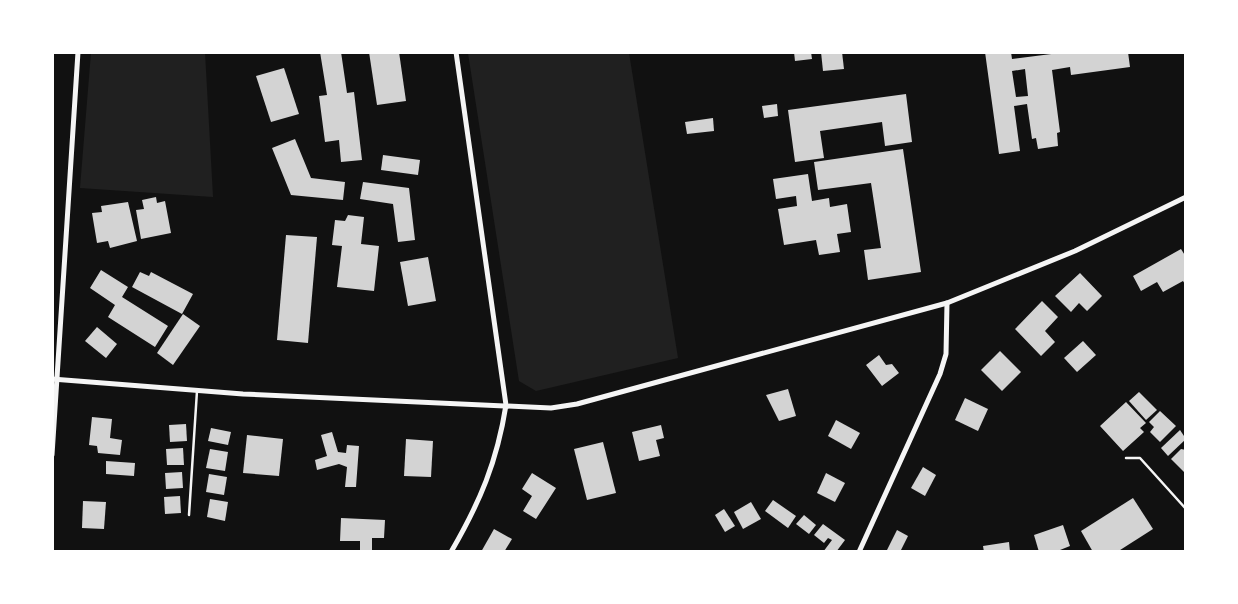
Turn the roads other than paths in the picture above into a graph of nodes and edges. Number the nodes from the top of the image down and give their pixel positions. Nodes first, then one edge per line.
1 (78, 52) edge
2 (456, 52) edge
3 (1185, 197) edge
4 (947, 303) junction
5 (55, 379) edge
6 (197, 391) junction
7 (506, 405) junction
8 (52, 456) edge
9 (1126, 458) dead end
10 (1185, 509) edge
11 (188, 515) dead end
12 (451, 551) edge
13 (859, 551) edge

1 - 5 street
2 - 7 street
3 - 4 street
4 - 7 street
4 - 13 street
5 - 6 street
5 - 8 street
6 - 7 street
6 - 11 lane
7 - 12 street
9 - 10 lane

